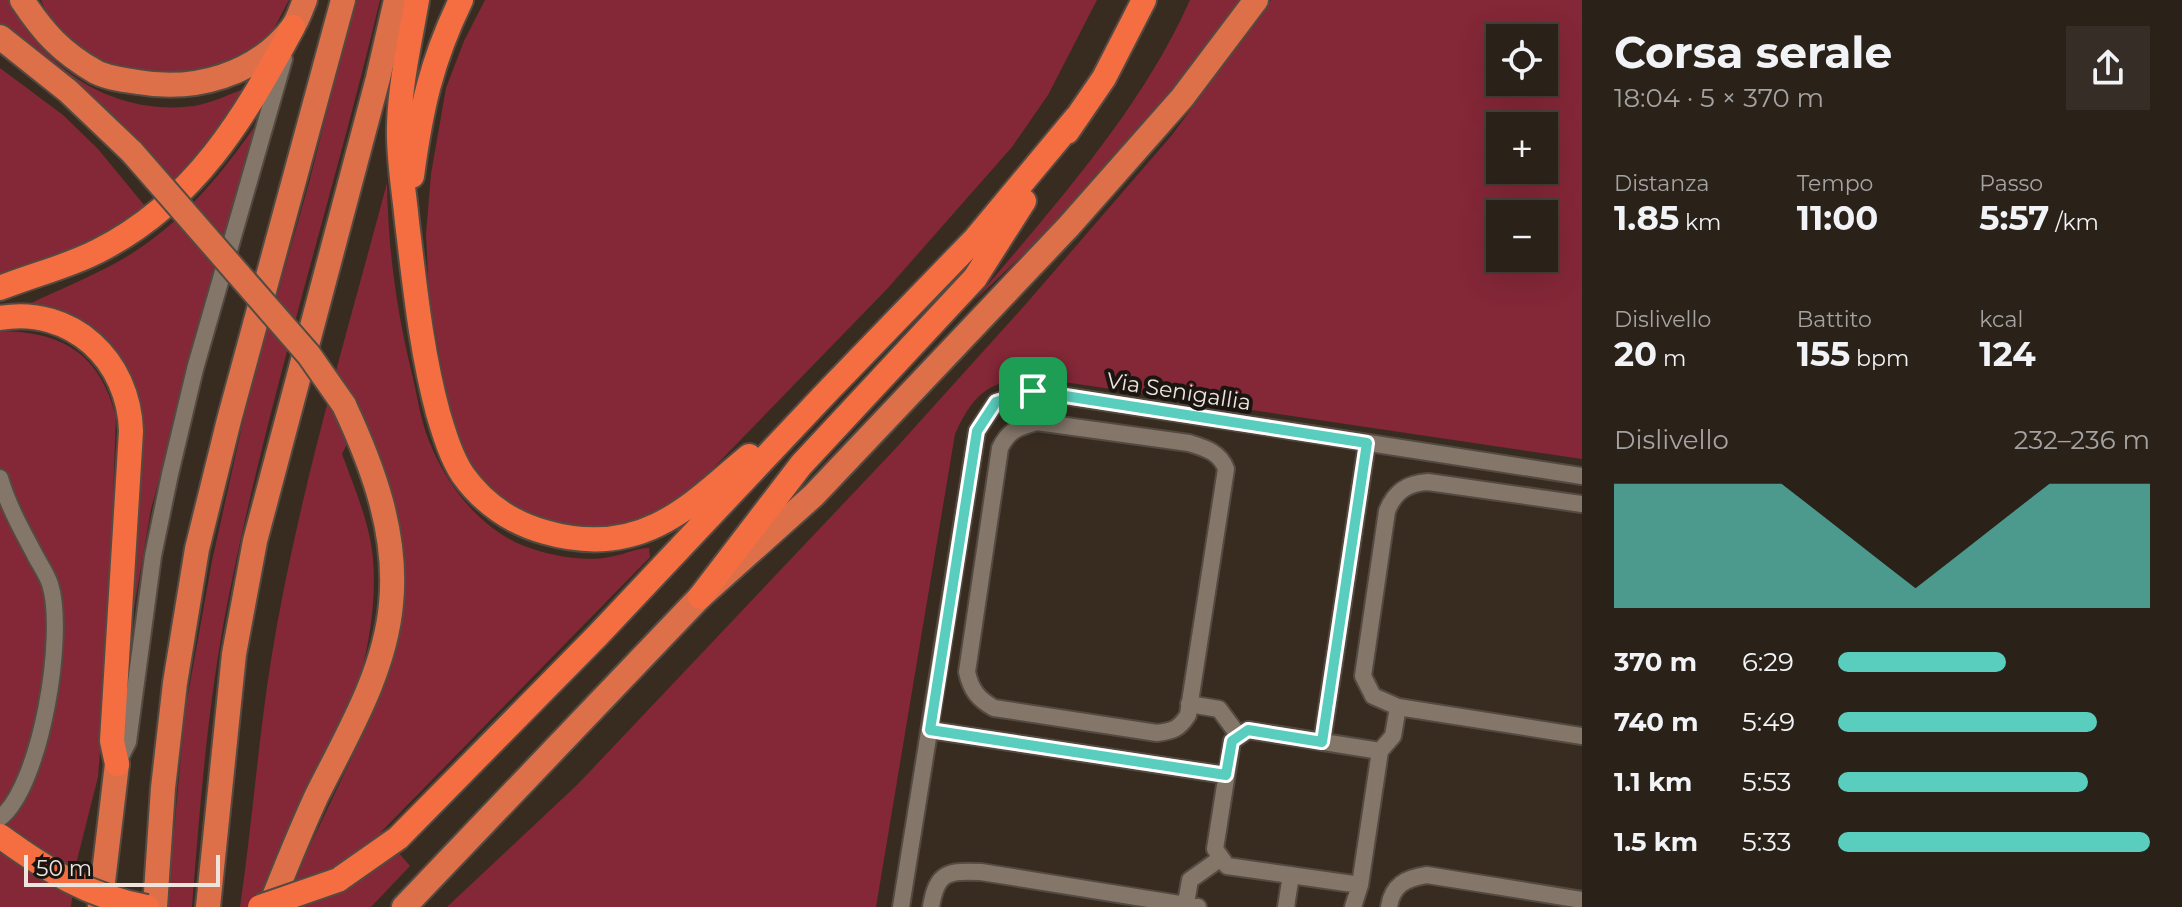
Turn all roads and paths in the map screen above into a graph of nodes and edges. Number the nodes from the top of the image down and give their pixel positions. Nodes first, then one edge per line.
1 (22, 0) edge
2 (305, 0) edge
3 (343, 0) edge
4 (396, 0) edge
5 (417, 0) edge
6 (461, 0) edge
7 (1144, 0) edge
8 (1256, 0) edge
9 (293, 27) junction
10 (0, 37) edge
11 (1076, 118) junction
12 (407, 218) junction
13 (0, 288) edge
14 (0, 318) edge
15 (828, 391) junction
16 (1367, 443) junction
17 (1582, 476) edge
18 (0, 478) edge
19 (1582, 504) edge
20 (700, 597) junction
21 (1189, 704) junction
22 (1398, 707) junction
23 (930, 730) junction
24 (1239, 736) junction
25 (1582, 736) edge
26 (1322, 742) junction
27 (1380, 751) junction
28 (117, 764) junction
29 (1226, 775) junction
30 (0, 818) edge
31 (0, 836) edge
32 (1221, 858) junction
33 (1291, 875) junction
34 (1360, 885) junction
35 (1582, 900) edge
36 (1192, 905) edge
37 (100, 907) edge
38 (147, 907) edge
39 (155, 907) edge
40 (208, 907) edge
41 (260, 907) edge
42 (270, 907) edge
43 (404, 907) edge
44 (901, 907) edge
45 (931, 907) edge
46 (1286, 907) edge
47 (1353, 907) edge
48 (1389, 907) edge

1 - 9 highway
2 - 9 highway
3 - 39 highway
4 - 40 highway
5 - 12 highway
6 - 12 highway
7 - 11 highway
8 - 20 highway
9 - 13 highway
9 - 28 lane
10 - 42 highway, bridge
11 - 15 highway
11 - 20 highway
12 - 15 highway
14 - 28 highway
15 - 41 highway, bridge
16 - 17 lane, Via Senigallia
16 - 23 lane, Via Senigallia
16 - 26 lane
18 - 30 lane
19 - 22 lane
20 - 43 highway
21 - 21 lane
21 - 24 lane
22 - 25 lane
22 - 27 lane
23 - 29 lane
23 - 44 lane, Via Senigallia
24 - 26 lane
24 - 29 lane
26 - 27 lane
27 - 34 lane
28 - 37 highway
29 - 32 lane
31 - 38 highway, bridge
32 - 33 lane
32 - 36 lane
33 - 34 lane
33 - 46 lane
34 - 47 lane
35 - 48 lane
36 - 45 lane

